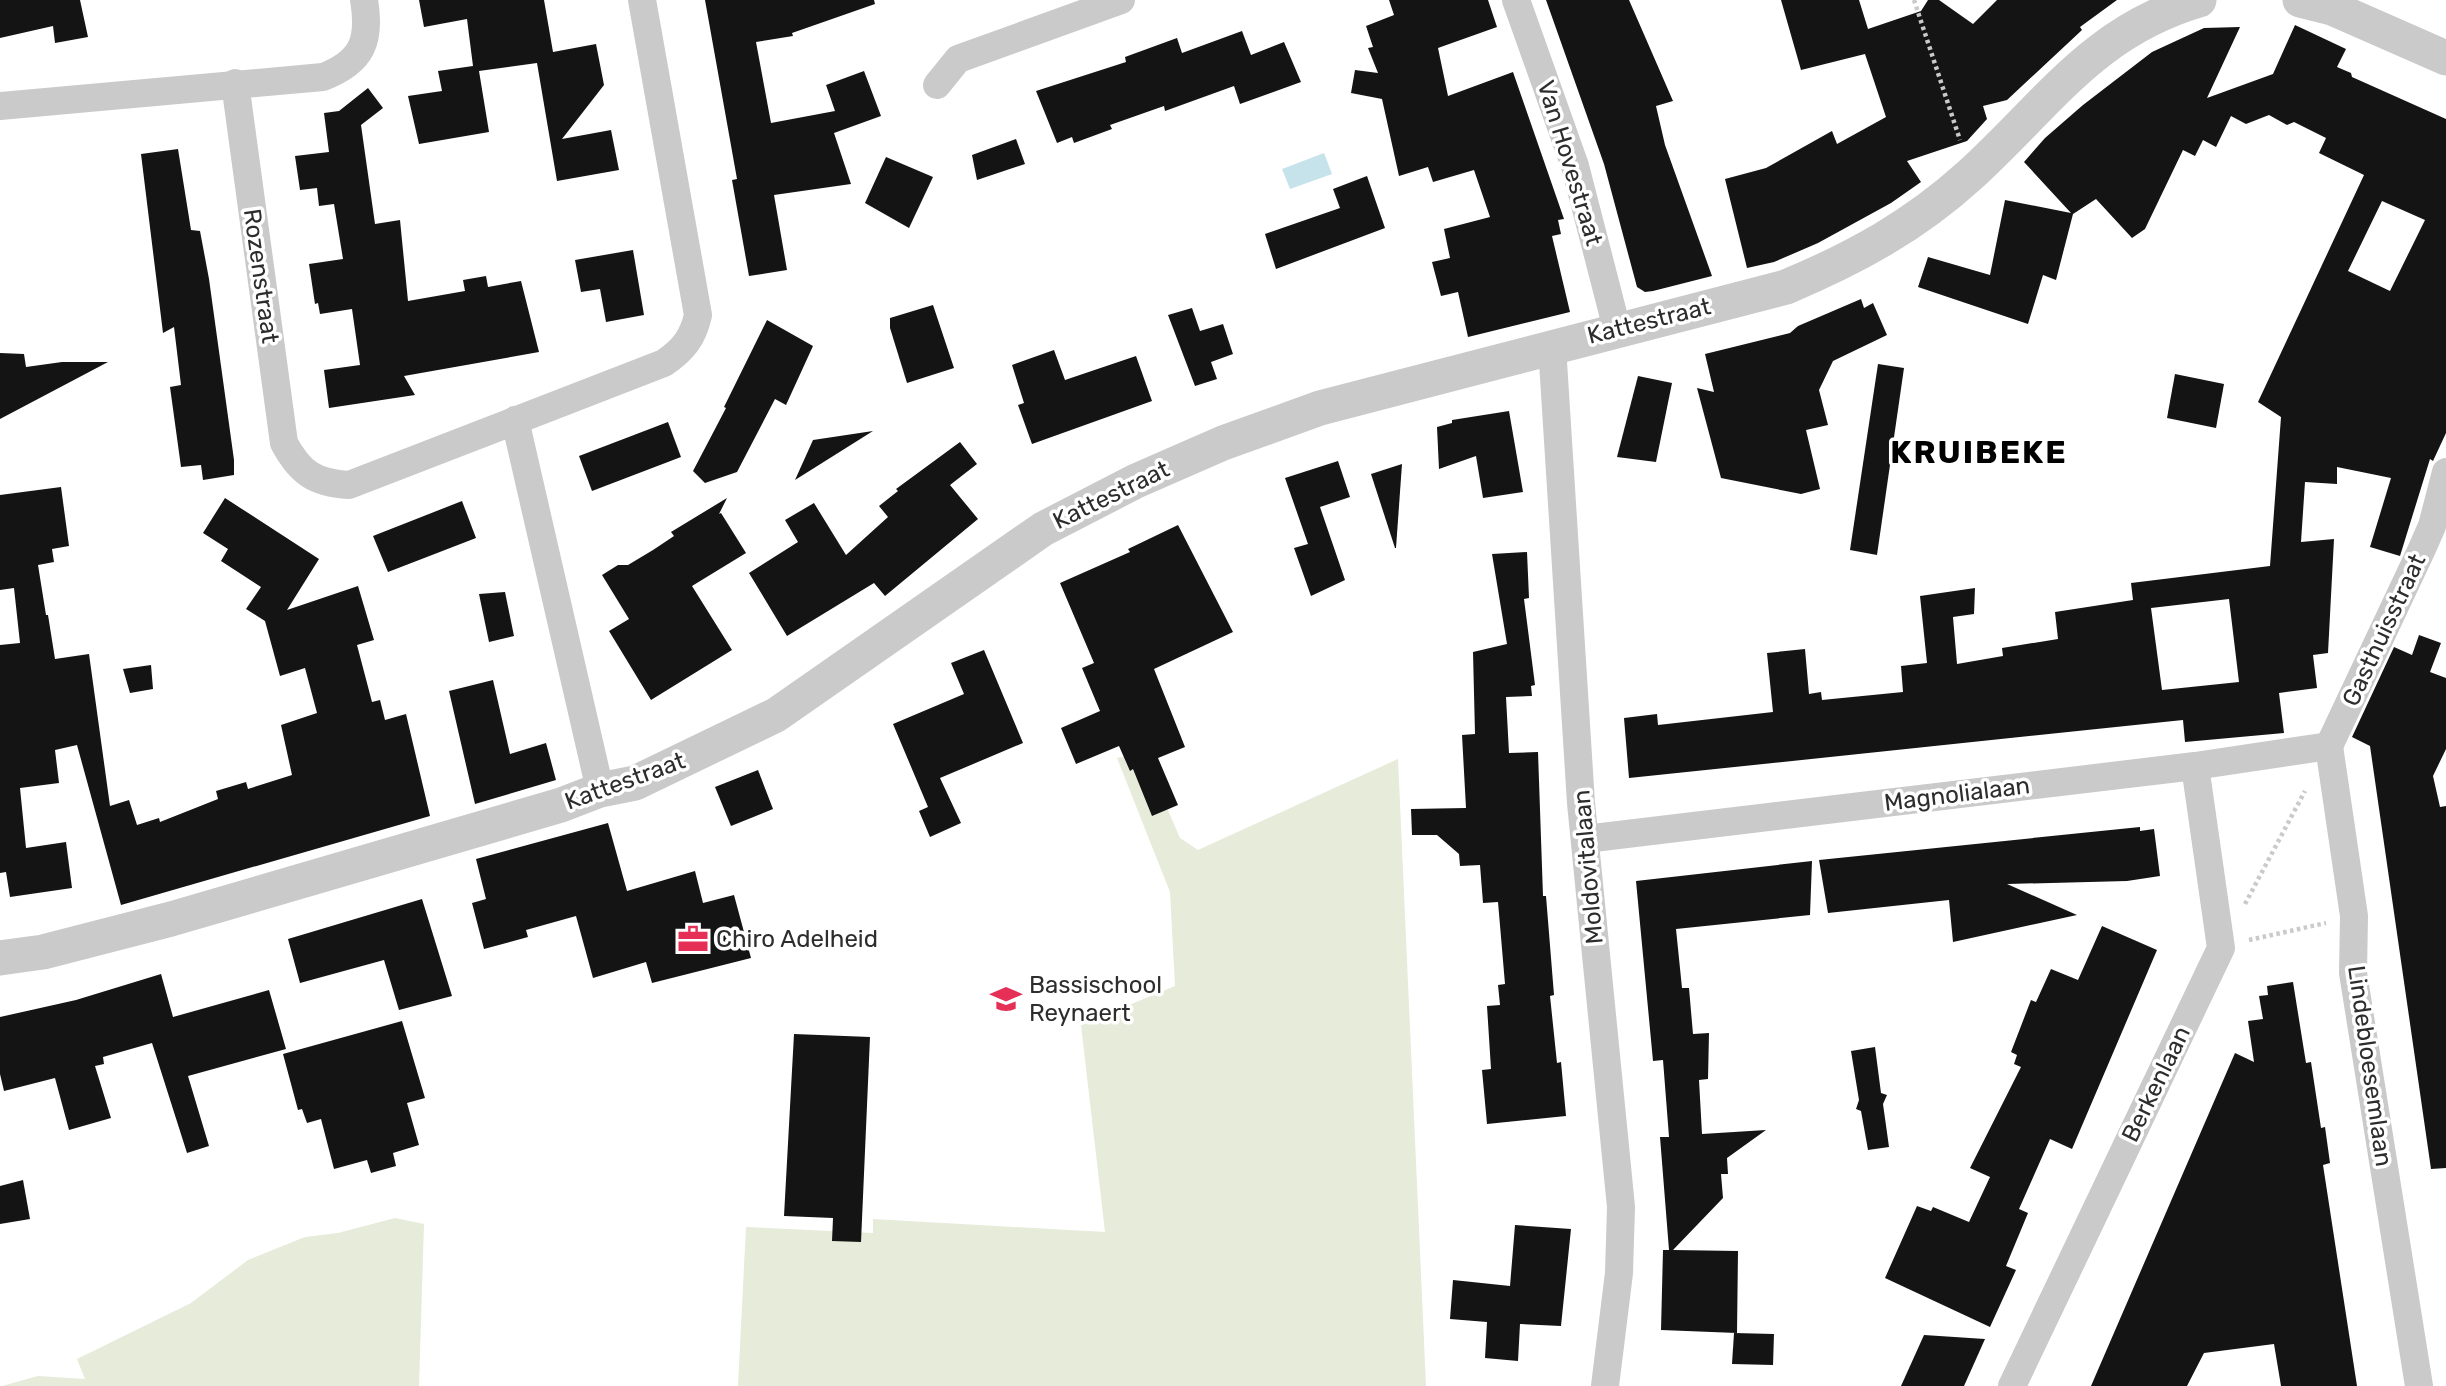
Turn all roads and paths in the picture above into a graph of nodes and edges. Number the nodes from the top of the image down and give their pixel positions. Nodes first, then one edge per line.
1 (364, 0) edge
2 (642, 0) edge
3 (1121, 0) edge
4 (1516, 0) edge
5 (1914, 0) edge
6 (2199, 0) edge
7 (2300, 0) edge
8 (2446, 58) edge
9 (235, 83) junction
10 (937, 85) dead end
11 (0, 106) edge
12 (1971, 174) junction
13 (1617, 329) junction
14 (1552, 346) junction
15 (515, 420) junction
16 (2446, 472) edge
17 (2439, 529) edge
18 (2329, 746) junction
19 (2195, 766) junction
20 (600, 790) junction
21 (1585, 839) junction
22 (2354, 916) junction
23 (2221, 948) junction
24 (0, 958) edge
25 (1605, 1386) edge
26 (2012, 1386) edge
27 (2419, 1386) edge

1 - 9 street
2 - 15 street, Rozenstraat
3 - 10 street
4 - 13 street, Van Hovestraat
5 - 12 path
6 - 12 street, Kattestraat
7 - 8 street
9 - 11 street
9 - 15 street, Rozenstraat
12 - 13 street, Kattestraat
13 - 14 street, Kattestraat
14 - 20 street, Kattestraat
14 - 21 street, Moldovitalaan
15 - 20 street
16 - 17 street, Gasthuisstraat
17 - 18 street, Gasthuisstraat
18 - 19 street, Magnolialaan
18 - 22 street, Lindebloesemlaan
18 - 23 path
19 - 21 street, Magnolialaan
19 - 23 street
20 - 24 street, Kattestraat
21 - 25 street, Moldovitalaan
22 - 23 path
22 - 27 street, Lindebloesemlaan
23 - 26 street, Berkenlaan

